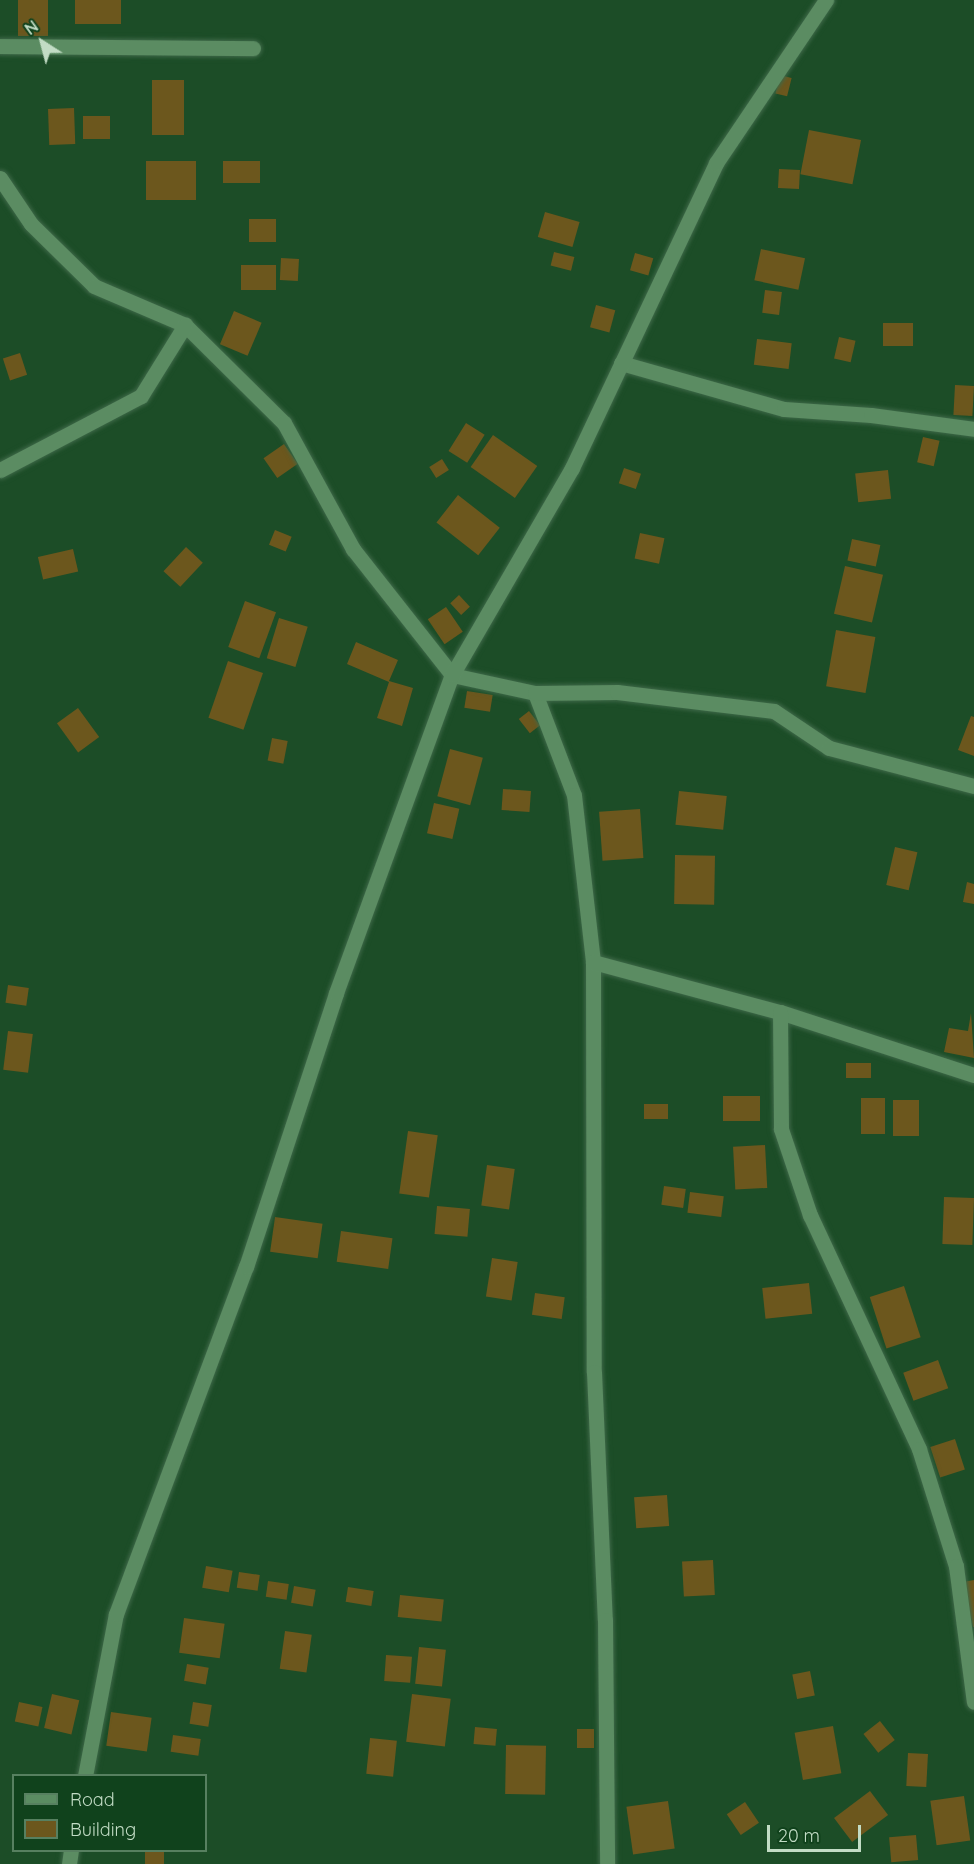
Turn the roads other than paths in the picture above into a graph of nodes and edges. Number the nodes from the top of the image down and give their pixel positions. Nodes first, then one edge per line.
1 (826, 0) edge
2 (0, 46) edge
3 (253, 48) dead end
4 (0, 178) edge
5 (186, 325) junction
6 (621, 363) junction
7 (974, 429) edge
8 (0, 470) edge
9 (452, 675) junction
10 (535, 693) junction
11 (974, 786) edge
12 (592, 962) junction
13 (780, 1012) junction
14 (974, 1075) edge
15 (974, 1702) edge
16 (86, 1774) edge
17 (608, 1864) edge

1 - 6 street
2 - 3 street
4 - 5 street
5 - 8 street
5 - 9 street
6 - 7 street
6 - 9 street
9 - 10 street
9 - 16 street
10 - 11 street
10 - 12 street
12 - 13 street
12 - 17 street
13 - 14 street
13 - 15 street

